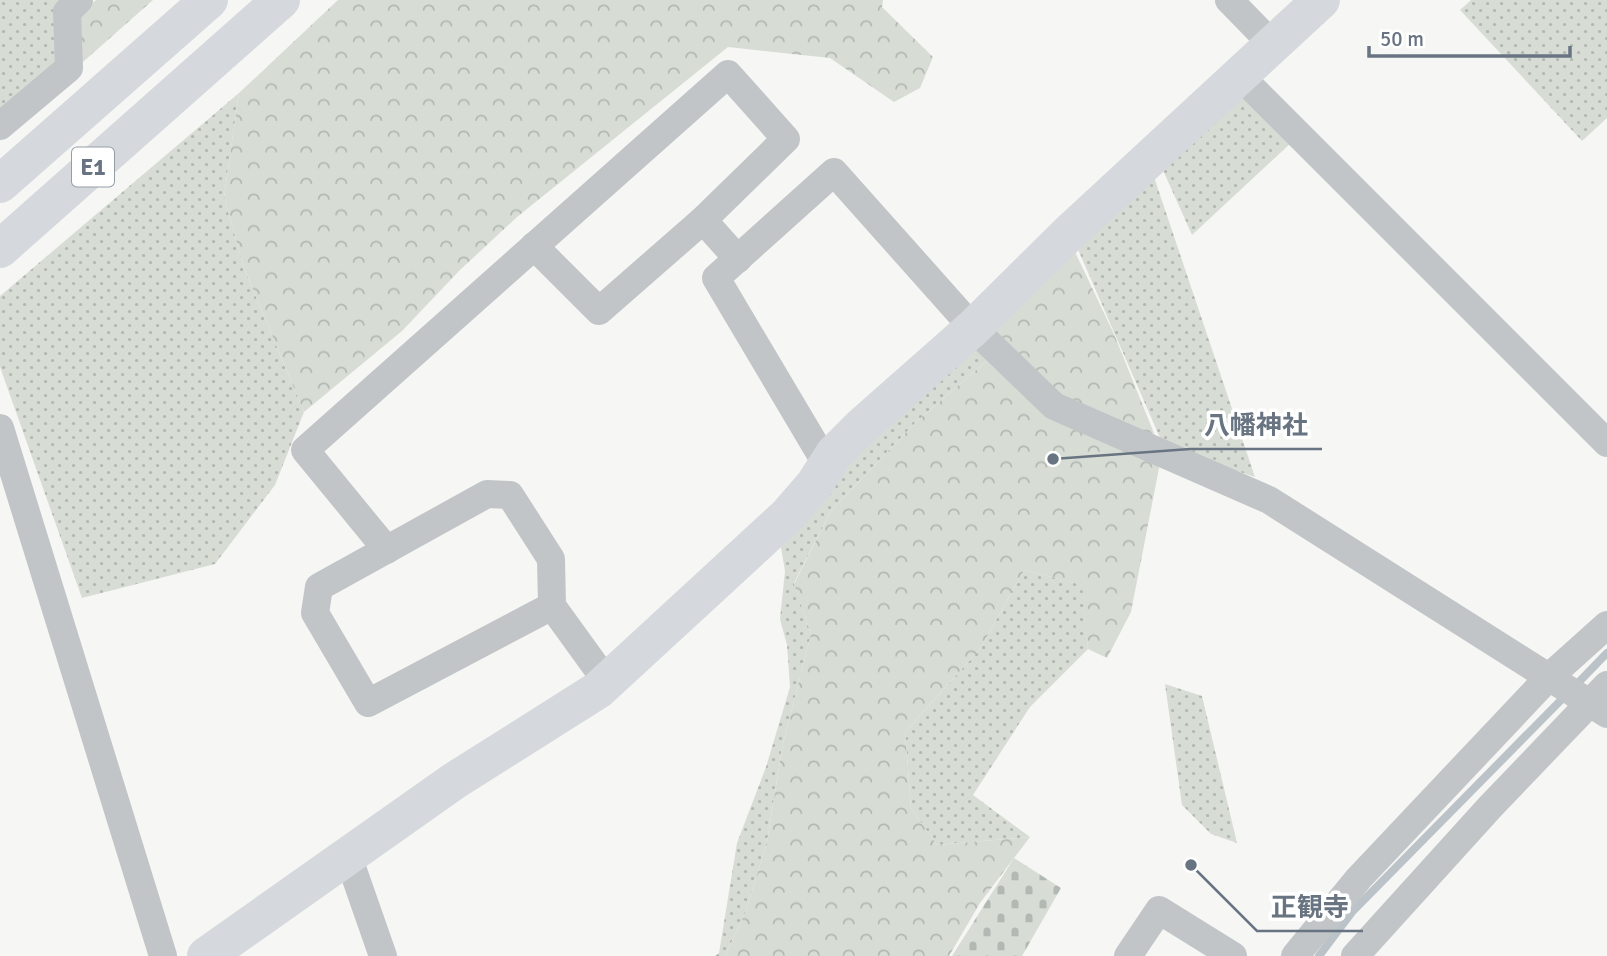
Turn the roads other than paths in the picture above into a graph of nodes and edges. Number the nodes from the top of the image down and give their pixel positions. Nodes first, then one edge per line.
1 (209, 0) edge
2 (281, 0) edge
3 (1229, 0) edge
4 (1321, 0) edge
5 (69, 4) edge
6 (1273, 45) junction
7 (1240, 76) junction
8 (0, 126) edge
9 (0, 184) edge
10 (703, 220) junction
11 (534, 246) junction
12 (0, 249) edge
13 (737, 259) junction
14 (972, 328) junction
15 (0, 428) edge
16 (1607, 443) edge
17 (827, 465) junction
18 (387, 550) junction
19 (552, 606) junction
20 (1607, 625) edge
21 (607, 682) junction
22 (1581, 693) edge
23 (348, 856) junction
24 (163, 956) edge
25 (206, 956) edge
26 (383, 956) edge
27 (1128, 956) edge
28 (1233, 956) edge
29 (1295, 956) edge
30 (1355, 956) edge

1 - 9 main road, E1
2 - 12 main road, E1
3 - 6 street
4 - 6 main road
5 - 8 street
6 - 7 main road
7 - 14 main road
7 - 16 street
10 - 11 street
10 - 11 street
10 - 13 street
11 - 18 street
13 - 14 street
13 - 17 street
14 - 17 main road
14 - 22 street
15 - 24 street
17 - 21 main road
18 - 19 street
18 - 19 street
19 - 21 street
20 - 22 street
21 - 23 main road
22 - 29 street
22 - 30 street
23 - 25 main road
23 - 26 street
27 - 28 street

